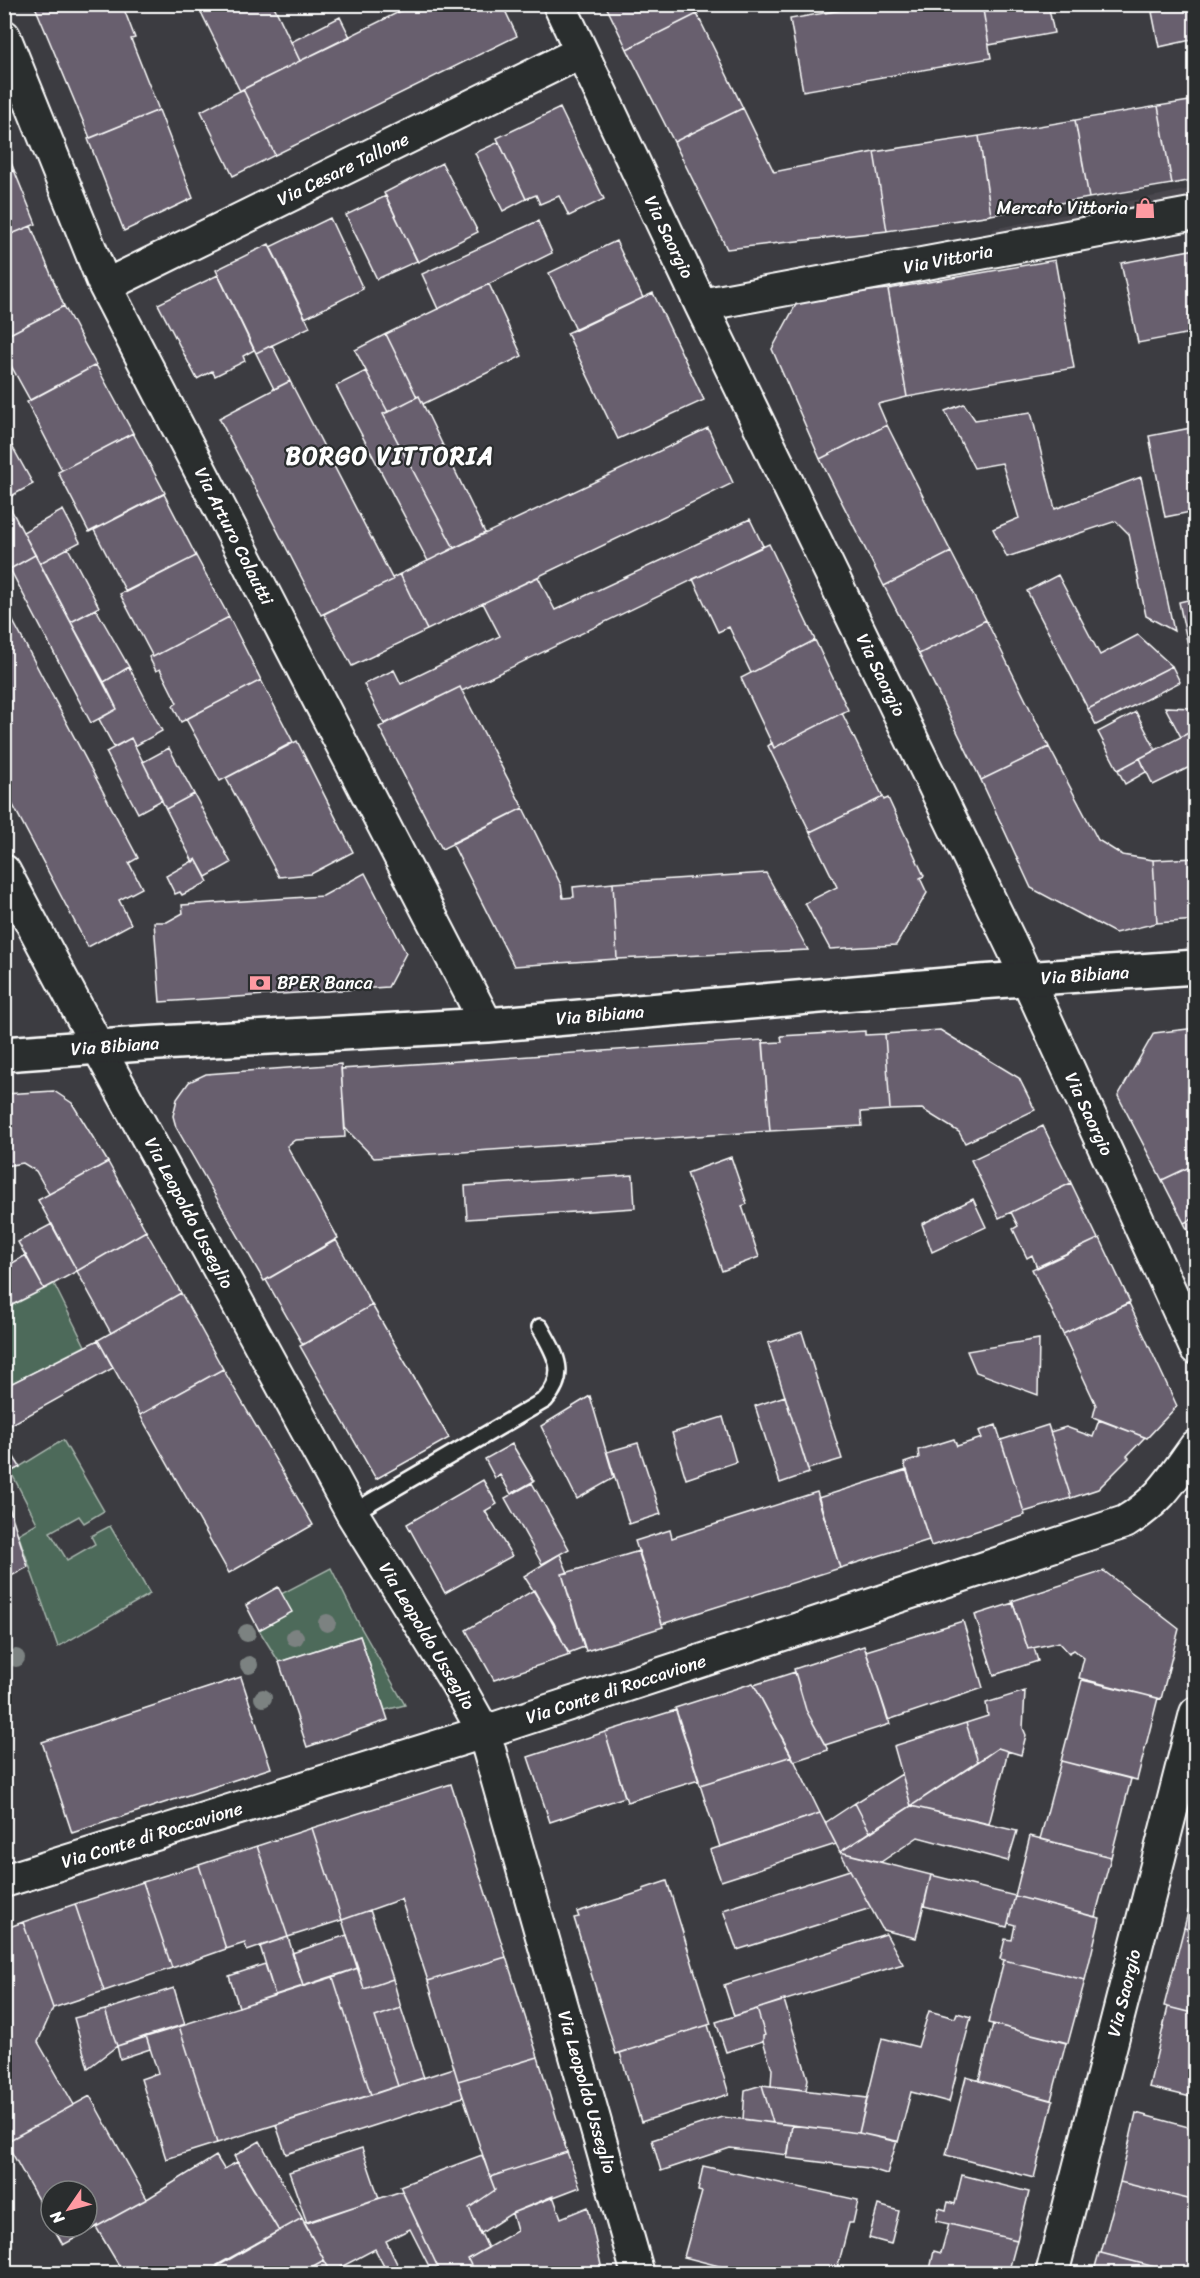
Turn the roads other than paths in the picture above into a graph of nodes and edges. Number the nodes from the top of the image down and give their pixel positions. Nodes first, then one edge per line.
1 (559, 4) edge
2 (4, 36) edge
3 (581, 52) junction
4 (1196, 213) edge
5 (105, 286) junction
6 (701, 305) junction
7 (4, 871) edge
8 (1196, 967) edge
9 (1027, 979) junction
10 (487, 1025) junction
11 (98, 1047) junction
12 (4, 1054) edge
13 (540, 1327) dead end
14 (1196, 1348) edge
15 (1196, 1446) edge
16 (352, 1514) junction
17 (1196, 1713) edge
18 (484, 1732) junction
19 (4, 1881) edge
20 (639, 2274) edge
21 (1052, 2274) edge

1 - 3 street, Via Saorgio
2 - 5 street, Via Arturo Colautti
3 - 5 street, Via Cesare Tallone
3 - 6 street, Via Saorgio
4 - 6 street, Via Vittoria
5 - 10 street, Via Arturo Colautti
6 - 9 street, Via Saorgio
7 - 11 street, Via Leopoldo Usseglio
8 - 9 street, Via Bibiana
9 - 10 street, Via Bibiana
9 - 14 street, Via Saorgio
10 - 11 street, Via Bibiana
11 - 12 street, Via Bibiana
11 - 16 street, Via Leopoldo Usseglio
13 - 16 lane
15 - 18 street, Via Conte di Roccavione
16 - 18 street, Via Leopoldo Usseglio
17 - 21 street, Via Saorgio
18 - 19 street, Via Conte di Roccavione
18 - 20 street, Via Leopoldo Usseglio

